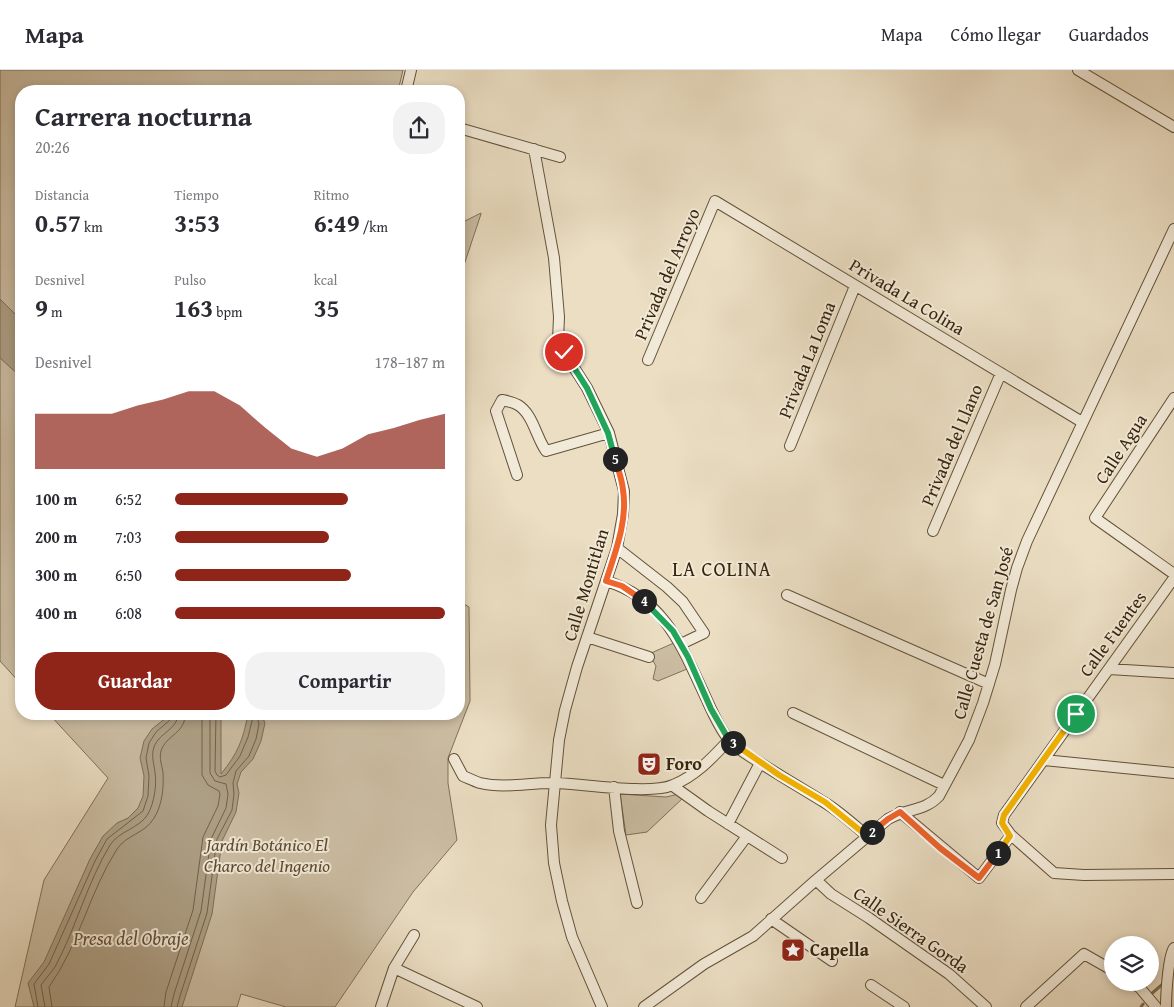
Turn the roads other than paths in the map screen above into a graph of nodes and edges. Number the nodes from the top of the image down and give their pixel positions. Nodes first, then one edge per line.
1 (412, 70) edge
2 (1078, 70) edge
3 (408, 85) edge
4 (1174, 127) edge
5 (465, 130) edge
6 (534, 149) junction
7 (560, 158) dead end
8 (715, 201) joint
9 (1174, 229) edge
10 (855, 286) junction
11 (648, 360) dead end
12 (1001, 373) junction
13 (1174, 398) edge
14 (1082, 422) junction
15 (608, 433) junction
16 (790, 446) dead end
17 (517, 475) dead end
18 (933, 531) dead end
19 (617, 548) junction
20 (1174, 576) edge
21 (606, 581) junction
22 (787, 595) dead end
23 (587, 637) junction
24 (681, 644) junction
25 (650, 657) dead end
26 (1109, 669) junction
27 (1174, 673) edge
28 (989, 684) junction
29 (793, 713) dead end
30 (729, 740) junction
31 (454, 759) dead end
32 (1044, 760) junction
33 (760, 763) junction
34 (1174, 773) edge
35 (554, 783) junction
36 (944, 785) junction
37 (673, 786) junction
38 (614, 787) junction
39 (900, 812) junction
40 (728, 824) junction
41 (747, 836) junction
42 (867, 836) junction
43 (1010, 836) junction
44 (782, 858) dead end
45 (1174, 874) edge
46 (816, 880) junction
47 (701, 898) dead end
48 (637, 903) dead end
49 (771, 919) junction
50 (414, 935) dead end
51 (1174, 948) edge
52 (832, 961) dead end
53 (1104, 965) edge
54 (394, 968) junction
55 (870, 985) dead end
56 (1143, 991) edge
57 (1169, 1003) edge
58 (381, 1007) edge
59 (477, 1007) edge
60 (602, 1007) edge
61 (644, 1007) edge
62 (904, 1007) edge
63 (986, 1007) edge
64 (1026, 1007) edge
65 (1156, 1007) edge

1 - 3 street
2 - 4 street
5 - 6 street
6 - 7 street
6 - 15 street, Calle Montitlan
8 - 10 street, Privada La Colina
8 - 11 street, Privada del Arroyo
9 - 14 street, Calle Cuesta de San José
10 - 12 street, Privada La Colina
10 - 16 street, Privada La Loma
12 - 14 street, Privada La Colina
12 - 18 street, Privada del Llano
13 - 20 street, Calle Agua
14 - 28 street, Calle Cuesta de San José
15 - 17 street
15 - 19 street, Calle Montitlan
19 - 21 street, Calle Montitlan
19 - 24 street
20 - 26 street, Calle Fuentes
21 - 23 street, Calle Montitlan
21 - 24 street
22 - 28 street
23 - 25 street
23 - 35 street, Calle Montitlan
24 - 30 street
26 - 27 street
26 - 32 street, Calle Fuentes
28 - 36 street, Calle Cuesta de San José
29 - 36 street
30 - 33 street
30 - 37 street
31 - 35 street
32 - 34 street
32 - 43 street, Calle Fuentes
33 - 40 street
33 - 42 street
35 - 38 street
35 - 60 street, Calle Montitlan
36 - 39 street, Calle Cuesta de San José
37 - 38 street
37 - 40 street
38 - 48 street
39 - 42 street, Calle Cuesta de San José
39 - 43 street
40 - 41 street
41 - 44 street
41 - 47 street
42 - 46 street, Calle Cuesta de San José
43 - 45 street
46 - 49 street, Calle Cuesta de San José
46 - 63 street, Calle Sierra Gorda
49 - 52 street
49 - 61 street, Calle Cuesta de San José
50 - 54 street
51 - 57 street
53 - 64 street
54 - 58 street
54 - 59 street
55 - 62 street
56 - 65 street

